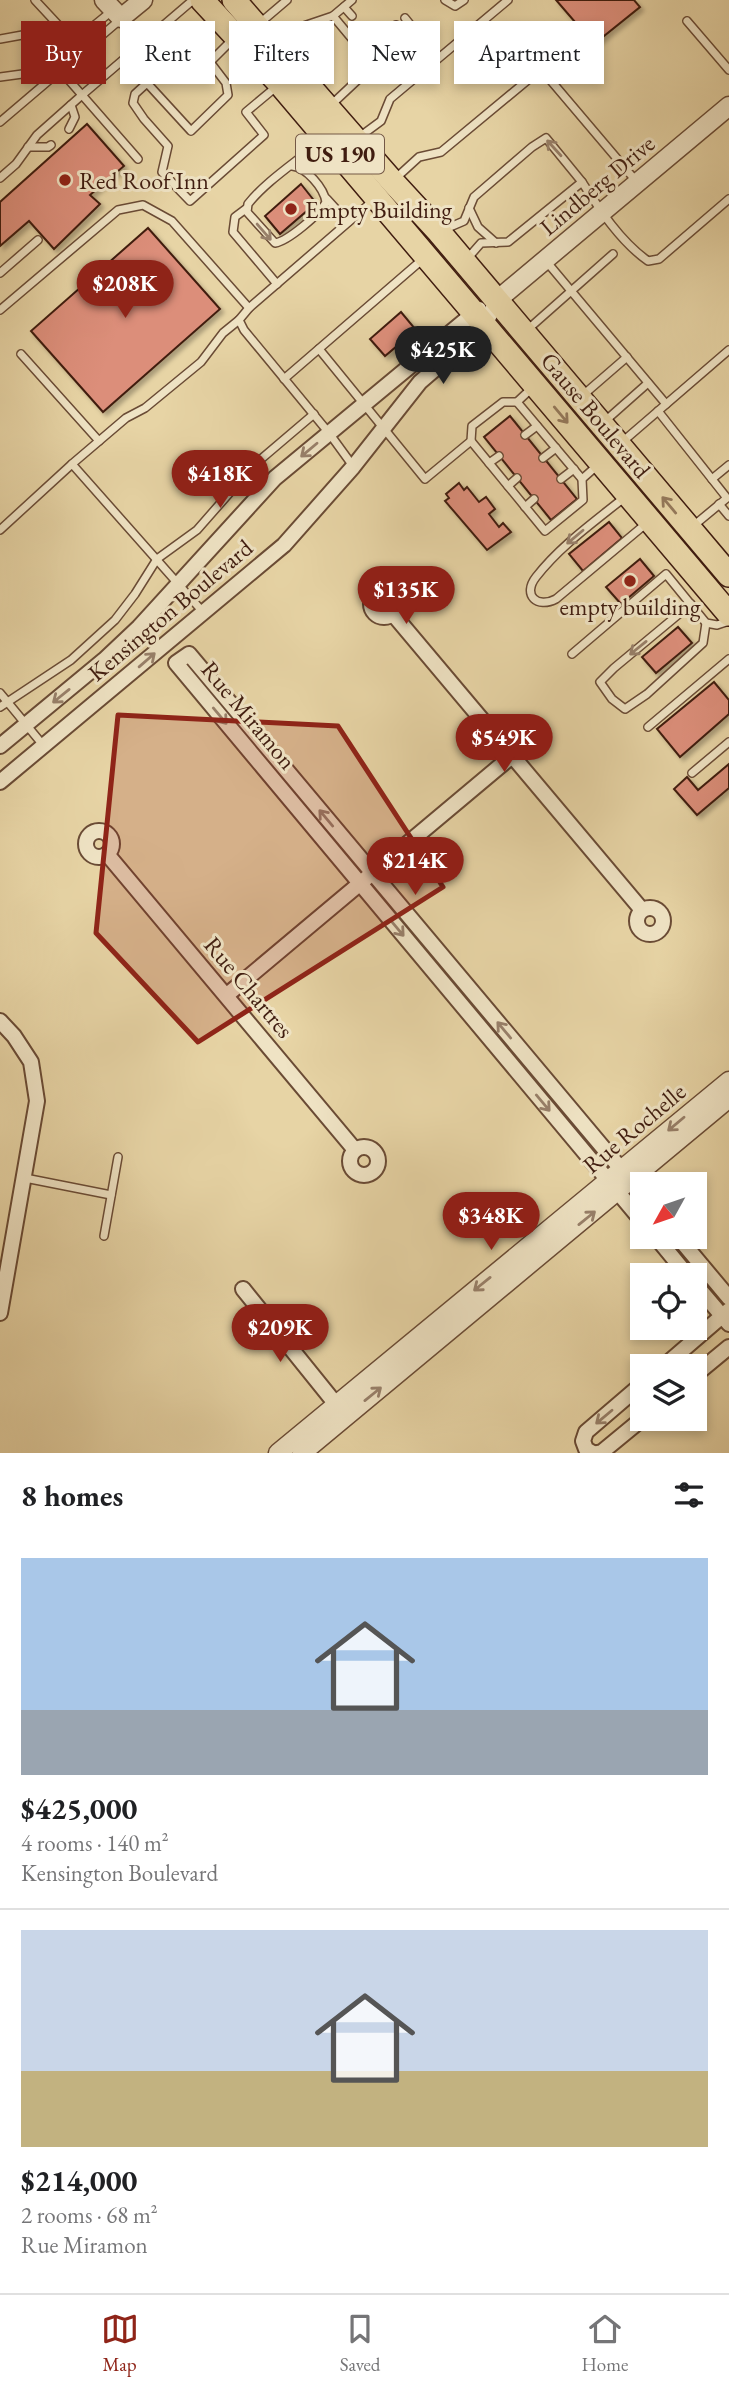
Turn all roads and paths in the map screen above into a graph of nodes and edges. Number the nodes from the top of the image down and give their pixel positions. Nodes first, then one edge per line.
1 (35, 0) edge
2 (143, 0) edge
3 (193, 0) edge
4 (202, 0) edge
5 (234, 0) edge
6 (287, 0) edge
7 (352, 0) edge
8 (445, 0) edge
9 (464, 0) edge
10 (508, 0) edge
11 (344, 7) junction
12 (113, 9) edge
13 (332, 16) junction
14 (352, 16) dead end
15 (405, 18) dead end
16 (55, 21) edge
17 (100, 21) edge
18 (168, 21) edge
19 (252, 21) edge
20 (271, 21) edge
21 (310, 21) edge
22 (408, 21) edge
23 (687, 21) dead end
24 (229, 29) edge
25 (21, 34) edge
26 (348, 35) edge
27 (0, 38) edge
28 (229, 43) edge
29 (215, 57) edge
30 (120, 62) edge
31 (215, 69) edge
32 (729, 70) edge
33 (21, 74) edge
34 (0, 77) edge
35 (44, 84) edge
36 (72, 84) edge
37 (146, 84) edge
38 (148, 84) edge
39 (289, 84) junction
40 (353, 84) edge
41 (523, 84) edge
42 (554, 84) edge
43 (82, 95) junction
44 (71, 105) junction
45 (729, 106) edge
46 (328, 108) junction
47 (0, 122) edge
48 (69, 130) dead end
49 (325, 138) junction
50 (356, 140) junction
51 (51, 145) dead end
52 (28, 147) junction
53 (138, 159) dead end
54 (292, 166) junction
55 (0, 178) edge
56 (582, 182) junction
57 (638, 183) junction
58 (384, 190) junction
59 (327, 199) junction
60 (729, 199) edge
61 (247, 208) junction
62 (469, 208) junction
63 (603, 213) junction
64 (348, 222) junction
65 (439, 232) junction
66 (38, 240) dead end
67 (496, 243) junction
68 (613, 254) dead end
69 (427, 257) junction
70 (546, 260) junction
71 (464, 262) junction
72 (0, 273) edge
73 (277, 284) junction
74 (571, 290) junction
75 (496, 301) junction
76 (249, 308) junction
77 (0, 310) edge
78 (479, 318) junction
79 (239, 320) junction
80 (523, 333) junction
81 (319, 349) junction
82 (729, 350) edge
83 (20, 354) dead end
84 (627, 357) junction
85 (284, 379) junction
86 (648, 383) junction
87 (536, 385) junction
88 (579, 399) junction
89 (517, 402) junction
90 (363, 404) junction
91 (666, 404) junction
92 (658, 411) junction
93 (314, 414) junction
94 (600, 424) junction
95 (537, 426) junction
96 (383, 429) junction
97 (329, 433) junction
98 (525, 435) dead end
99 (99, 441) junction
100 (471, 441) junction
101 (619, 446) junction
102 (556, 448) junction
103 (499, 456) dead end
104 (543, 458) dead end
105 (489, 463) junction
106 (601, 463) junction
107 (72, 464) junction
108 (729, 465) edge
109 (354, 467) junction
110 (574, 469) junction
111 (517, 478) dead end
112 (561, 479) dead end
113 (582, 479) junction
114 (712, 479) junction
115 (508, 485) junction
116 (628, 494) junction
117 (534, 499) dead end
118 (719, 505) junction
119 (525, 507) junction
120 (729, 516) edge
121 (650, 520) junction
122 (690, 529) junction
123 (0, 530) edge
124 (156, 559) junction
125 (674, 566) junction
126 (729, 575) edge
127 (177, 583) junction
128 (691, 604) junction
129 (203, 612) junction
130 (393, 614) dead end
131 (729, 614) edge
132 (729, 621) edge
133 (706, 623) junction
134 (572, 654) dead end
135 (729, 659) edge
136 (0, 694) edge
137 (8, 702) junction
138 (0, 707) edge
139 (25, 725) junction
140 (648, 727) dead end
141 (729, 741) edge
142 (43, 745) junction
143 (0, 746) edge
144 (512, 756) junction
145 (692, 773) dead end
146 (0, 782) edge
147 (107, 854) dead end
148 (372, 873) junction
149 (360, 883) junction
150 (642, 911) dead end
151 (227, 995) junction
152 (0, 1021) edge
153 (729, 1081) edge
154 (729, 1098) edge
155 (355, 1150) dead end
156 (118, 1157) dead end
157 (25, 1178) junction
158 (624, 1184) edge
159 (111, 1195) junction
160 (104, 1236) dead end
161 (689, 1250) edge
162 (243, 1289) dead end
163 (707, 1296) edge
164 (729, 1298) edge
165 (0, 1313) edge
166 (727, 1317) edge
167 (729, 1347) edge
168 (680, 1354) edge
169 (707, 1366) edge
170 (630, 1394) edge
171 (341, 1410) junction
172 (630, 1429) edge
173 (278, 1453) edge
174 (302, 1453) edge
175 (595, 1453) edge

1 - 16 lane
2 - 12 street
3 - 18 lane
4 - 24 main road, Gause Boulevard / US 190
5 - 19 main road, Gause Boulevard / US 190
6 - 20 lane
7 - 11 lane
8 - 9 lane
10 - 50 lane
11 - 13 lane
11 - 14 lane
12 - 17 lane
13 - 21 lane
13 - 26 lane
15 - 22 lane
23 - 32 lane
25 - 27 lane
28 - 29 lane
30 - 43 lane
31 - 38 lane
33 - 34 lane
35 - 47 lane
36 - 43 lane
37 - 39 lane
39 - 46 main road, Gause Boulevard / US 190
39 - 49 main road, Gause Boulevard / US 190
40 - 46 lane
41 - 58 lane
42 - 57 lane
43 - 44 lane
43 - 53 lane
44 - 48 lane
44 - 52 lane
45 - 57 street, Lindberg Drive
46 - 50 main road, Gause Boulevard / US 190
49 - 54 lane
49 - 58 main road, Gause Boulevard / US 190
50 - 58 main road, Gause Boulevard / US 190
51 - 52 lane
52 - 55 lane
54 - 59 lane
54 - 61 lane
56 -> 62 lane
56 - 63 lane
56 - 67 lane
57 - 63 street, Lindberg Drive
58 - 64 lane
58 - 65 main road, Gause Boulevard / US 190
58 - 69 main road, Gause Boulevard / US 190
61 -> 59 lane
59 - 64 lane
60 - 63 lane
61 - 73 lane
62 - 65 lane
62 - 67 lane
63 - 70 street, Lindberg Drive
64 - 73 lane
65 - 71 main road, Gause Boulevard / US 190
66 - 72 lane
67 - 71 lane
68 - 74 lane
69 - 78 main road, Gause Boulevard / US 190
69 - 81 lane
70 - 74 lane
70 - 75 street, Lindberg Drive
71 - 75 main road, Gause Boulevard / US 190
73 - 76 lane
74 - 80 lane
74 - 84 lane
75 - 78 street, Kensington Boulevard
75 - 80 main road, Gause Boulevard / US 190
76 - 77 lane
76 - 79 lane
78 - 87 main road, Gause Boulevard / US 190
78 - 90 street, Kensington Boulevard
78 - 96 street, Kensington Boulevard
79 - 85 lane
79 - 99 lane
80 - 88 main road, Gause Boulevard / US 190
81 - 85 lane
81 - 90 lane
82 - 91 lane
83 - 99 lane
84 - 86 lane
84 - 88 lane
85 - 93 lane
86 - 91 lane
86 - 94 lane
87 - 89 lane
87 -> 106 main road, Gause Boulevard / US 190
88 - 94 main road, Gause Boulevard / US 190
89 - 95 lane
89 - 100 lane
90 - 96 lane
90 - 97 street, Kensington Boulevard
91 - 92 lane
92 - 101 lane
92 - 114 lane
93 - 97 lane
93 - 124 lane
94 - 101 main road, Gause Boulevard / US 190
95 - 98 lane
95 - 102 lane
96 - 100 lane
96 - 109 street, Kensington Boulevard
97 - 109 lane
97 -> 127 street, Kensington Boulevard
99 - 107 lane
100 - 105 lane
122 -> 101 main road, Gause Boulevard / US 190
102 - 104 lane
102 - 110 lane
103 - 105 lane
105 - 115 lane
106 - 113 lane
106 - 116 main road, Gause Boulevard / US 190
107 - 123 lane
107 - 124 lane
108 - 114 lane
109 - 129 street, Kensington Boulevard
110 - 112 lane
110 - 113 lane
111 - 115 lane
113 - 119 lane
114 - 118 lane
115 - 119 lane
116 - 121 main road, Gause Boulevard / US 190
116 -> 121 lane
117 - 119 lane
118 - 120 lane
118 - 122 lane
121 - 125 main road, Gause Boulevard / US 190
122 - 126 main road, Gause Boulevard / US 190
124 - 127 lane
124 - 137 lane
125 - 128 lane
125 - 131 main road, Gause Boulevard / US 190
125 - 134 lane
127 - 129 lane
127 -> 139 street, Kensington Boulevard
128 - 133 lane
128 -> 133 lane
142 -> 129 street, Kensington Boulevard
130 - 144 street
132 - 133 lane
135 - 140 lane
136 - 137 lane
137 - 138 lane
137 - 139 lane
139 - 142 lane
139 - 143 street, Kensington Boulevard
141 - 145 lane
142 - 146 street, Kensington Boulevard
144 - 148 street
144 - 150 street
147 - 151 street, Rue Chartres
148 - 149 street
148 -> 149 street, Rue Miramon
158 -> 148 street, Rue Miramon
149 - 151 street
149 -> 158 street, Rue Miramon
151 - 155 street, Rue Chartres
152 - 157 street
153 -> 158 street, Rue Rochelle
154 - 158 street, Rue Rochelle
156 - 159 lane
157 - 159 lane
157 - 165 street
158 - 171 street, Rue Rochelle
159 - 160 lane
161 - 164 street
162 - 171 street
163 - 166 street
166 - 168 street
167 - 169 street
170 -> 175 street
171 - 173 street, Rue Rochelle
171 - 174 street, Rue Rochelle
172 - 175 street

